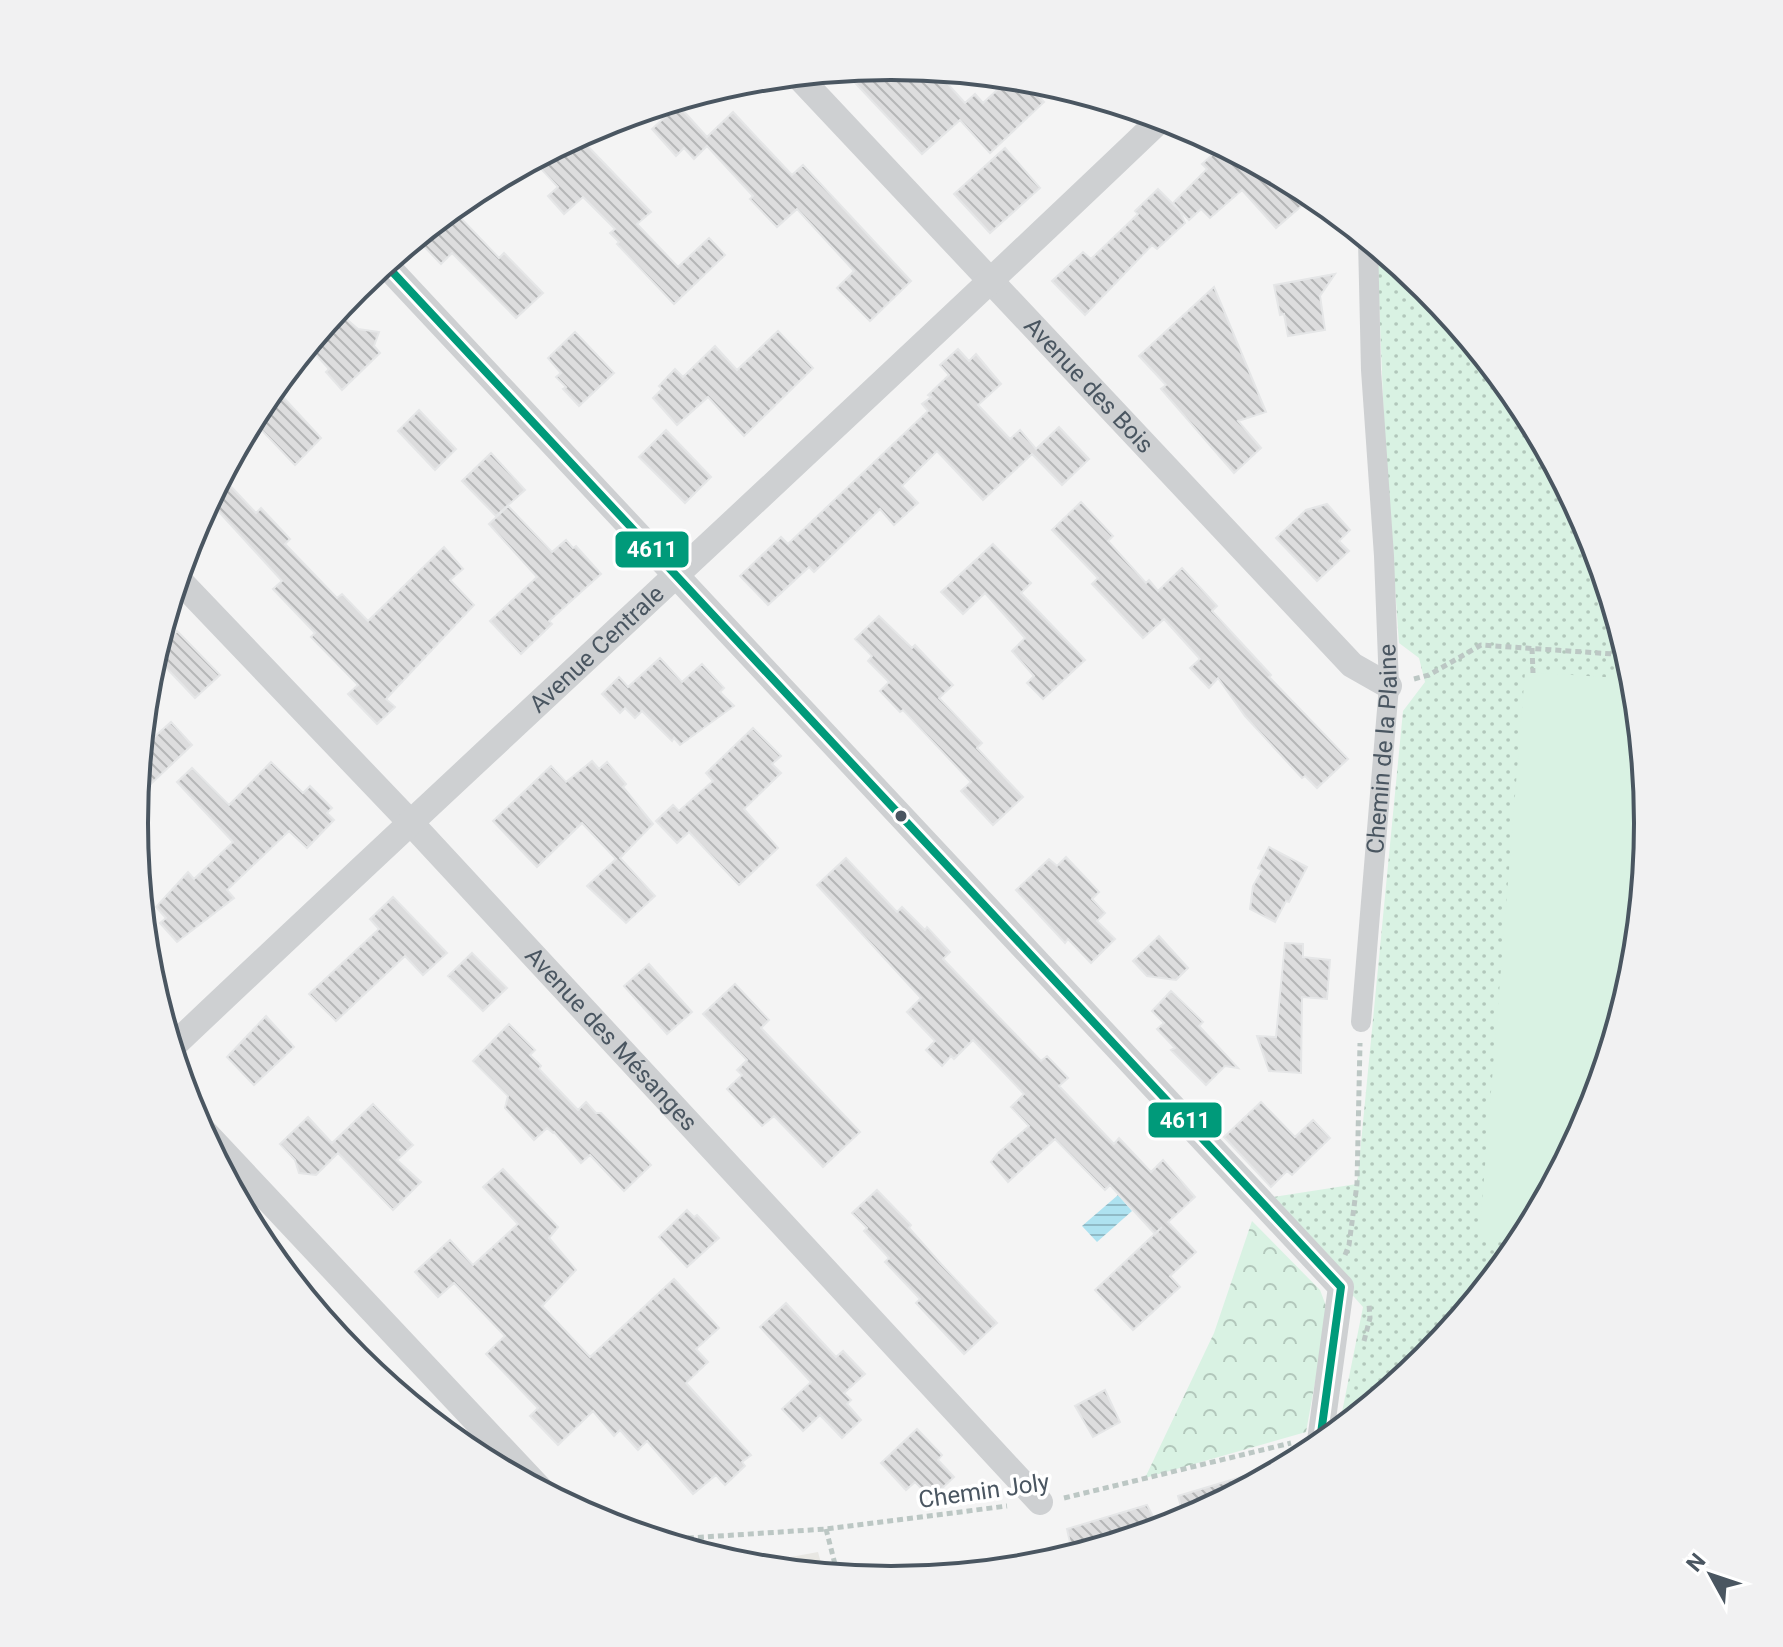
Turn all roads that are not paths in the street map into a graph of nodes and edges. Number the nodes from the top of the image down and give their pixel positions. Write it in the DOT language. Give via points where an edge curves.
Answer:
graph roads {
  1 [pos="806,85"];
  2 [pos="1152,128"];
  3 [pos="1368,254"];
  4 [pos="393,273"];
  5 [pos="991,282"];
  6 [pos="676,573"];
  7 [pos="186,588"];
  8 [pos="1389,686"];
  9 [pos="410,822"];
  10 [pos="1361,1022"];
  11 [pos="180,1039"];
  12 [pos="227,1156"];
  13 [pos="1308,1440"];
  14 [pos="519,1466"];
  15 [pos="1040,1502"];
  1 -- 5 [label="street, Avenue des Bois"];
  2 -- 5 [label="street, Avenue Centrale"];
  3 -- 8 [label="street, Chemin de la Plaine"];
  4 -- 6 [label="street"];
  5 -- 6 [label="street, Avenue Centrale"];
  5 -- 8 [label="street, Avenue des Bois" via="1352,665"];
  6 -- 9 [label="street, Avenue Centrale"];
  6 -- 13 [label="street" via="1341,1287"];
  7 -- 9 [label="street, Avenue des Mésanges"];
  8 -- 10 [label="street, Chemin de la Plaine"];
  9 -- 11 [label="street, Avenue Centrale"];
  9 -- 15 [label="street, Avenue des Mésanges"];
  12 -- 14 [label="street"];
}
